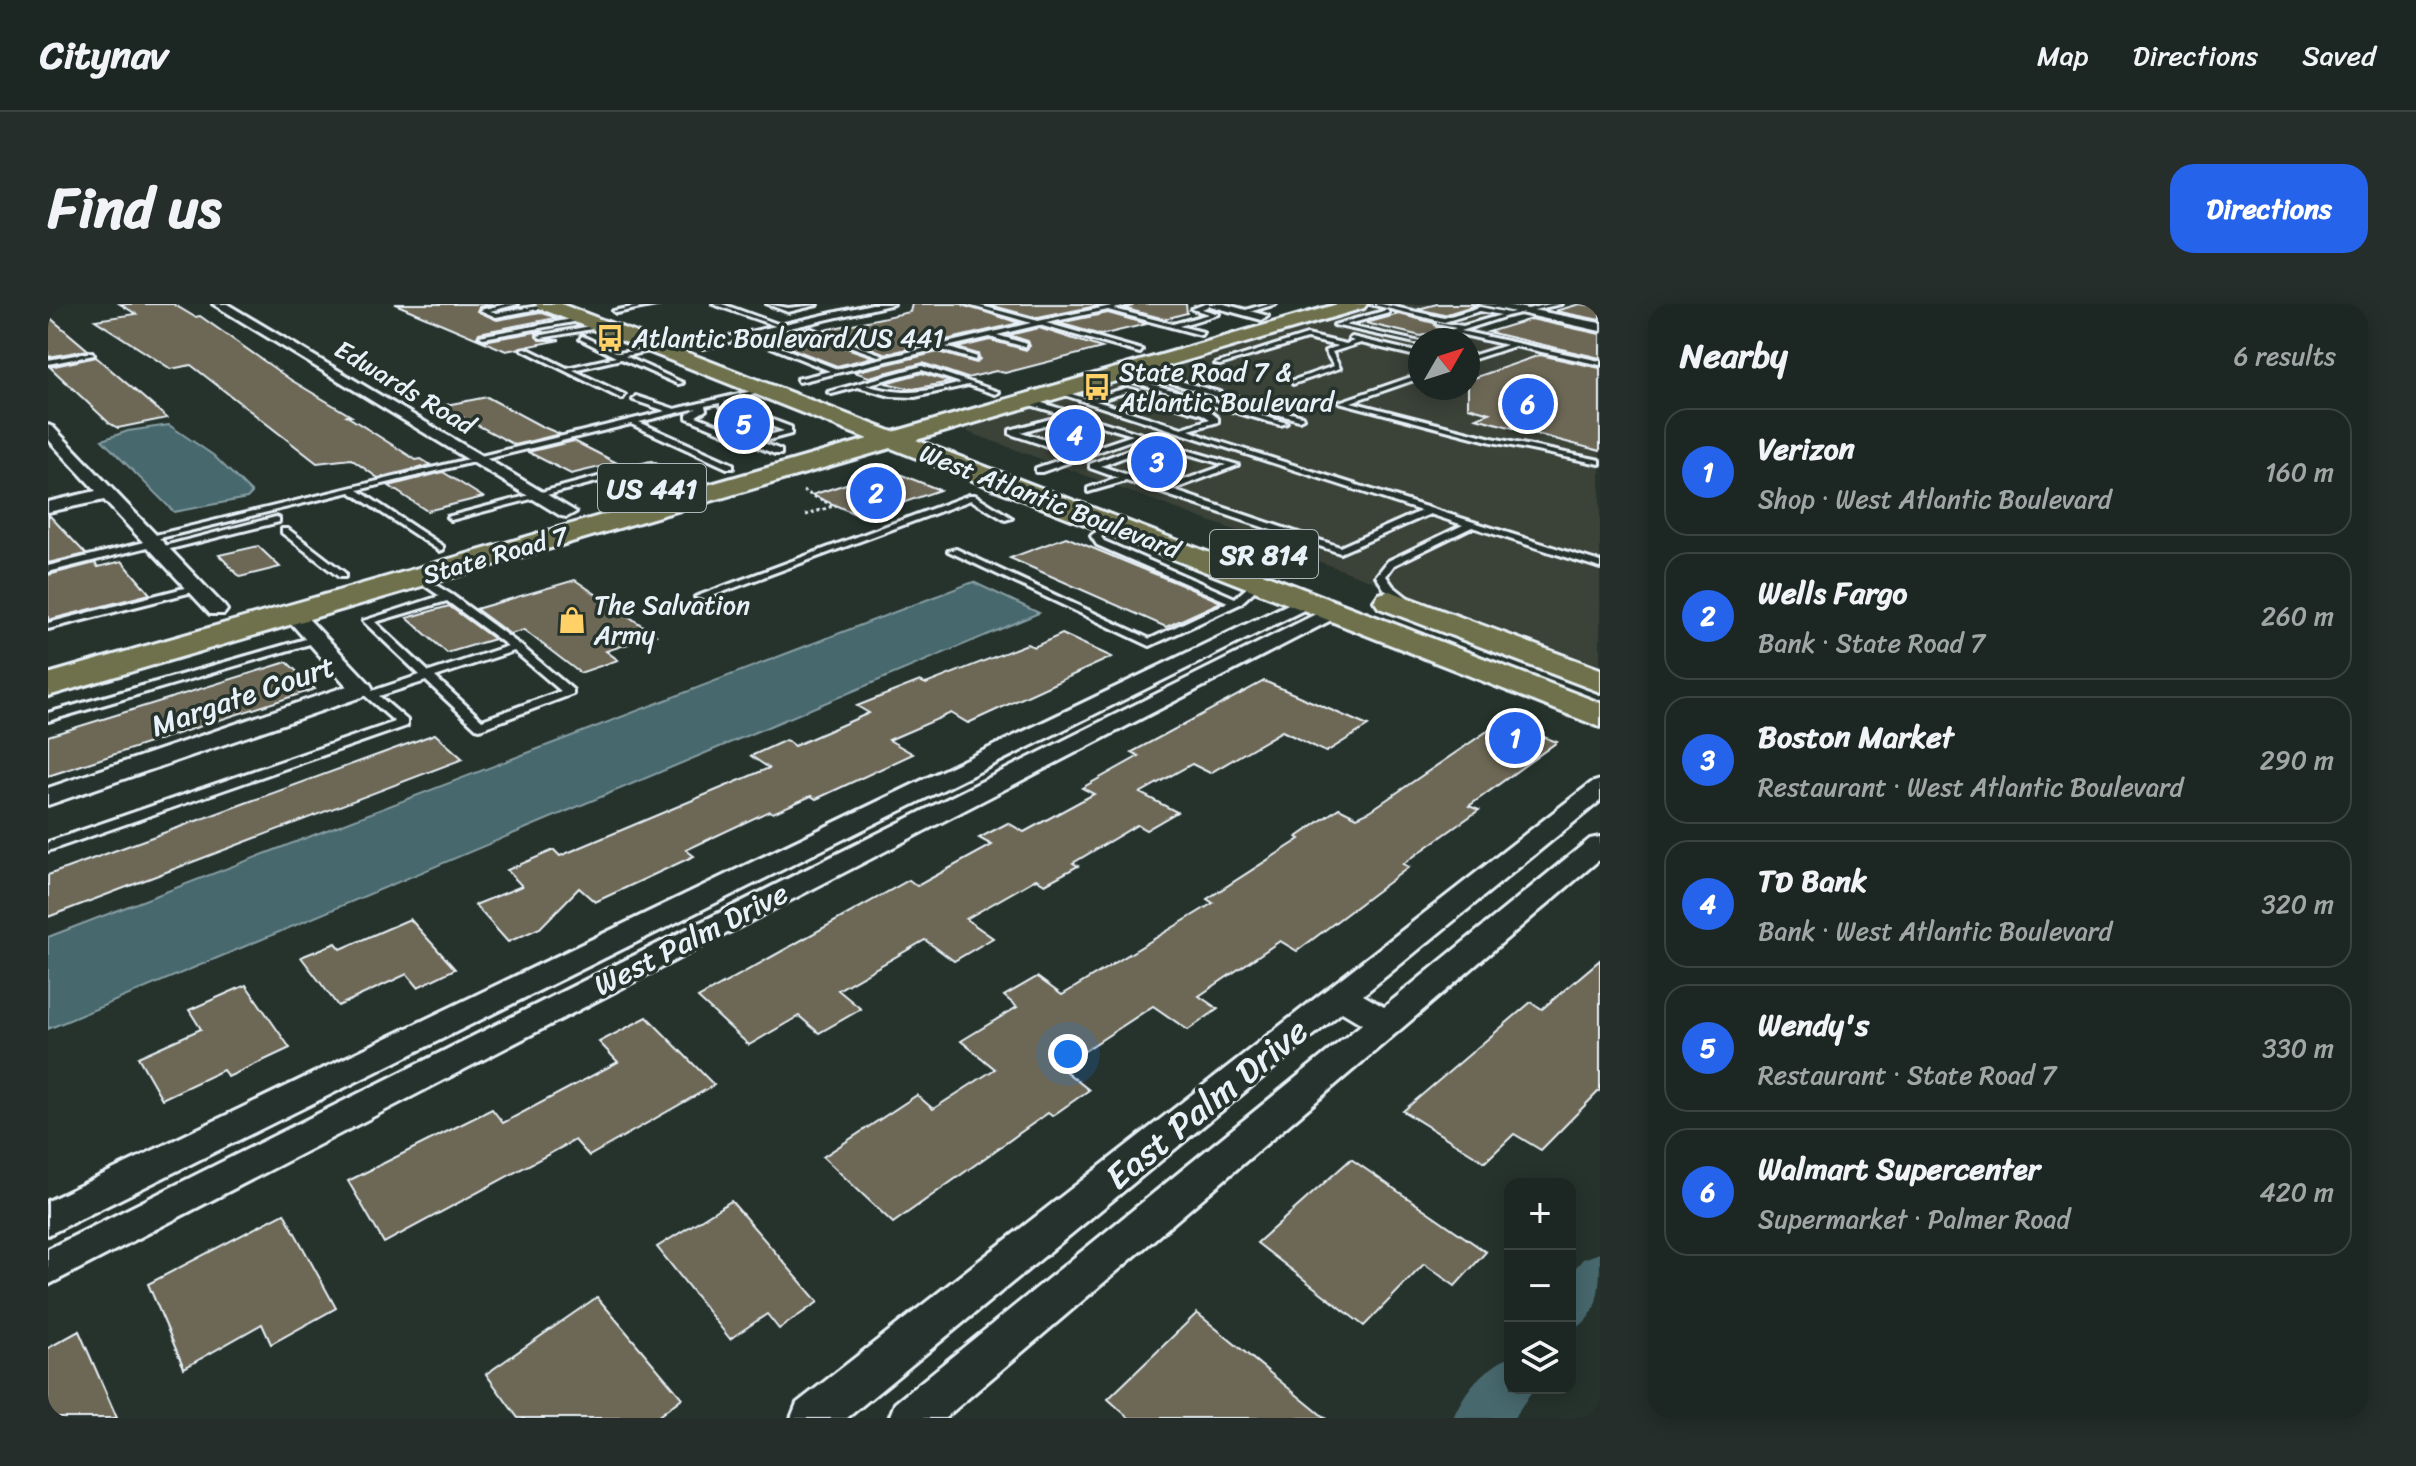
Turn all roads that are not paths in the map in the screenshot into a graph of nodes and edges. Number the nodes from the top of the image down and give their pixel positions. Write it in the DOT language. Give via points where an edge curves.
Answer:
graph roads {
  1 [pos="219,304"];
  2 [pos="515,304"];
  3 [pos="658,304"];
  4 [pos="716,304"];
  5 [pos="770,304"];
  6 [pos="888,304"];
  7 [pos="968,304"];
  8 [pos="1129,304"];
  9 [pos="1210,304"];
  10 [pos="1357,304"];
  11 [pos="1373,304"];
  12 [pos="1416,304"];
  13 [pos="1456,304"];
  14 [pos="1558,304"];
  15 [pos="548,305"];
  16 [pos="814,305"];
  17 [pos="1302,305"];
  18 [pos="1482,306"];
  19 [pos="1106,309"];
  20 [pos="1398,309"];
  21 [pos="1509,309"];
  22 [pos="788,310"];
  23 [pos="1387,312"];
  24 [pos="1258,316"];
  25 [pos="753,317"];
  26 [pos="596,320"];
  27 [pos="1039,323"];
  28 [pos="1286,324"];
  29 [pos="787,326"];
  30 [pos="1173,326"];
  31 [pos="1600,327"];
  32 [pos="1451,328"];
  33 [pos="1464,328"];
  34 [pos="812,331"];
  35 [pos="1201,333"];
  36 [pos="991,335"];
  37 [pos="1480,335"];
  38 [pos="483,336"];
  39 [pos="541,336"];
  40 [pos="1361,341"];
  41 [pos="1408,341"];
  42 [pos="703,344"];
  43 [pos="1515,344"];
  44 [pos="1025,345"];
  45 [pos="1346,346"];
  46 [pos="938,347"];
  47 [pos="1408,347"];
  48 [pos="657,348"];
  49 [pos="524,349"];
  50 [pos="1398,350"];
  51 [pos="1408,352"];
  52 [pos="92,354"];
  53 [pos="880,355"];
  54 [pos="1480,355"];
  55 [pos="620,356"];
  56 [pos="975,358"];
  57 [pos="744,359"];
  58 [pos="48,362"];
  59 [pos="1600,363"];
  60 [pos="1218,364"];
  61 [pos="1127,365"];
  62 [pos="566,370"];
  63 [pos="837,371"];
  64 [pos="1408,380"];
  65 [pos="1293,382"];
  66 [pos="680,383"];
  67 [pos="969,383"];
  68 [pos="781,384"];
  69 [pos="859,385"];
  70 [pos="1055,391"];
  71 [pos="832,392"];
  72 [pos="995,392"];
  73 [pos="622,397"];
  74 [pos="636,398"];
  75 [pos="1023,400"];
  76 [pos="1089,401"];
  77 [pos="723,404"];
  78 [pos="1224,406"];
  79 [pos="672,411"];
  80 [pos="1205,412"];
  81 [pos="1068,416"];
  82 [pos="1299,418"];
  83 [pos="630,421"];
  84 [pos="1283,423"];
  85 [pos="895,426"];
  86 [pos="48,430"];
  87 [pos="1182,430"];
  88 [pos="753,442"];
  89 [pos="778,452"];
  90 [pos="1082,455"];
  91 [pos="476,458"];
  92 [pos="1600,462"];
  93 [pos="730,466"];
  94 [pos="1039,470"];
  95 [pos="1126,478"];
  96 [pos="680,480"];
  97 [pos="351,489"];
  98 [pos="1091,490"];
  99 [pos="1164,490"];
  100 [pos="106,494"];
  101 [pos="538,494"];
  102 [pos="48,507"];
  103 [pos="1429,511"];
  104 [pos="567,512"];
  105 [pos="451,517"];
  106 [pos="1008,518"];
  107 [pos="276,520"];
  108 [pos="1113,525"];
  109 [pos="1470,525"];
  110 [pos="285,531"];
  111 [pos="153,543"];
  112 [pos="440,548"];
  113 [pos="953,551"];
  114 [pos="1255,551"];
  115 [pos="381,564"];
  116 [pos="1600,565"];
  117 [pos="48,569"];
  118 [pos="342,575"];
  119 [pos="418,577"];
  120 [pos="1259,582"];
  121 [pos="1359,589"];
  122 [pos="448,597"];
  123 [pos="700,597"];
  124 [pos="207,599"];
  125 [pos="1236,602"];
  126 [pos="1320,606"];
  127 [pos="1418,612"];
  128 [pos="293,614"];
  129 [pos="48,626"];
  130 [pos="316,639"];
  131 [pos="1223,641"];
  132 [pos="516,647"];
  133 [pos="1251,653"];
  134 [pos="48,658"];
  135 [pos="132,660"];
  136 [pos="428,678"];
  137 [pos="1600,681"];
  138 [pos="48,685"];
  139 [pos="366,692"];
  140 [pos="1600,716"];
  141 [pos="48,717"];
  142 [pos="1596,795"];
  143 [pos="48,797"];
  144 [pos="890,805"];
  145 [pos="918,823"];
  146 [pos="1600,845"];
  147 [pos="48,847"];
  148 [pos="1340,996"];
  149 [pos="1386,1023"];
  150 [pos="134,1177"];
  151 [pos="152,1215"];
  152 [pos="48,1219"];
  153 [pos="48,1268"];
  154 [pos="813,1418"];
  155 [pos="911,1418"];
  1 -- 91 [label="street, Edwards Road"];
  2 -- 15 [label="lane" via="483,310 496,315"];
  3 -- 26 [label="lane"];
  4 -- 25 [label="lane"];
  5 -- 22 [label="lane"];
  6 -- 29 [label="street"];
  7 -- 27 [label="lane"];
  8 -- 19 [label="lane"];
  9 -- 24 [label="street"];
  9 -- 30 [label="lane" via="1195,309 1216,314"];
  10 -- 23 [label="lane"];
  10 -- 28 [label="main road, State Road 7 / US 441"];
  11 -- 20 [label="lane"];
  12 -- 20 [label="lane"];
  13 -- 18 [label="lane"];
  14 -- 21 [label="lane"];
  15 -- 26 [label="main road, West Atlantic Boulevard"];
  16 -- 22 [label="lane"];
  17 -- 24 [label="main road, State Road 7 / US 441"];
  17 -- 28 [label="main road" via="1287,316"];
  18 -- 20 [label="lane" via="1444,320"];
  18 -- 21 [label="street"];
  19 -- 27 [label="lane"];
  19 -- 30 [label="lane"];
  21 -- 31 [label="street"];
  21 -- 33 [label="lane"];
  22 -- 25 [label="lane"];
  23 -- 32 [label="lane"];
  23 -- 41 [label="lane" via="1337,325"];
  24 -- 28 [label="main road, State Road 7 / US 441"];
  24 -- 35 [label="main road, State Road 7 / US 441"];
  24 -- 61 [label="main road, State Road 7 / US 441"];
  25 -- 29 [label="lane"];
  26 -- 38 [label="lane"];
  26 -- 39 [label="lane"];
  26 -- 42 [label="main road, West Atlantic Boulevard"];
  26 -- 48 [label="main road, West Atlantic Boulevard"];
  26 -- 55 [label="lane"];
  27 -- 36 [label="lane"];
  27 -- 61 [label="lane"];
  28 -- 40 [label="lane"];
  29 -- 34 [label="lane"];
  29 -- 42 [label="street"];
  30 -- 35 [label="lane"];
  34 -- 53 [label="lane"];
  34 -- 63 [label="lane" via="764,343"];
  35 -- 61 [label="main road, State Road 7 / US 441"];
  36 -- 44 [label="lane"];
  36 -- 46 [label="lane"];
  37 -- 43 [label="lane"];
  40 -- 45 [label="lane"];
  40 -- 50 [label="lane"];
  42 -- 57 [label="main road, West Atlantic Boulevard"];
  43 -- 54 [label="lane"];
  43 -- 59 [label="lane"];
  45 -- 60 [label="lane" via="1307,337"];
  45 -- 65 [label="lane" via="1328,351 1338,367"];
  46 -- 56 [label="lane"];
  46 -- 63 [label="lane"];
  47 -- 50 [label="lane"];
  48 -- 55 [label="lane"];
  48 -- 68 [label="main road, West Atlantic Boulevard"];
  49 -- 62 [label="lane"];
  50 -- 51 [label="lane"];
  52 -- 58 [label="lane"];
  55 -- 62 [label="lane"];
  55 -- 66 [label="lane"];
  61 -- 70 [label="main road, State Road 7 / US 441"];
  61 -- 72 [label="main road, State Road 7 / US 441"];
  61 -- 78 [label="lane"];
  61 -- 82 [label="lane"];
  62 -- 73 [label="lane"];
  63 -- 68 [label="lane"];
  64 -- 92 [label="lane" via="1343,402"];
  67 -- 69 [label="lane" via="913,398"];
  67 -- 69 [label="lane" via="922,368"];
  67 -- 72 [label="lane"];
  68 -- 71 [label="main road, West Atlantic Boulevard"];
  68 -- 77 [label="lane"];
  68 -- 79 [label="lane"];
  68 -- 85 [label="main road, West Atlantic Boulevard"];
  69 -- 71 [label="lane"];
  70 -- 75 [label="main road, State Road 7 / US 441"];
  70 -- 76 [label="lane"];
  71 -- 85 [label="main road, West Atlantic Boulevard"];
  72 -- 85 [label="main road, State Road 7 / US 441"];
  74 -- 79 [label="lane"];
  75 -- 81 [label="lane"];
  75 -- 85 [label="main road, State Road 7 / US 441"];
  76 -- 80 [label="lane" via="1127,390"];
  76 -- 87 [label="lane"];
  77 -- 88 [label="lane" via="690,416"];
  77 -- 88 [label="lane" via="788,429"];
  78 -- 80 [label="lane"];
  78 -- 84 [label="lane"];
  79 -- 83 [label="lane"];
  80 -- 87 [label="lane" via="1215,420"];
  81 -- 90 [label="lane" via="1013,432"];
  81 -- 90 [label="lane" via="1141,435"];
  83 -- 91 [label="lane"];
  83 -- 93 [label="lane"];
  85 -- 89 [label="main road, State Road 7 / US 441"];
  85 -- 94 [label="main road, West Atlantic Boulevard / SR 814"];
  85 -- 108 [label="main road, West Atlantic Boulevard / SR 814"];
  85 -- 119 [label="main road, State Road 7 / US 441"];
  86 -- 100 [label="street"];
  87 -- 103 [label="lane"];
  88 -- 89 [label="lane"];
  89 -- 93 [label="main road, State Road 7 / US 441"];
  90 -- 94 [label="lane"];
  91 -- 97 [label="lane"];
  91 -- 101 [label="street, Edwards Road"];
  93 -- 96 [label="main road, State Road 7 / US 441"];
  94 -- 98 [label="main road, West Atlantic Boulevard / SR 814"];
  95 -- 98 [label="lane"];
  95 -- 99 [label="lane"];
  95 -- 99 [label="lane" via="1093,466 1163,445 1234,465"];
  96 -- 101 [label="lane" via="651,465"];
  96 -- 104 [label="main road, State Road 7 / US 441"];
  97 -- 111 [label="lane"];
  97 -- 112 [label="lane"];
  98 -- 114 [label="main road, West Atlantic Boulevard / SR 814"];
  99 -- 103 [label="lane" via="1340,550"];
  100 -- 102 [label="street"];
  100 -- 111 [label="street"];
  101 -- 104 [label="street, Edwards Road"];
  101 -- 105 [label="lane"];
  103 -- 109 [label="lane"];
  104 -- 112 [label="main road, State Road 7 / US 441"];
  106 -- 123 [label="lane" via="972,497"];
  107 -- 111 [label="lane"];
  108 -- 120 [label="main road, West Atlantic Boulevard / SR 814"];
  108 -- 125 [label="lane" via="1096,536 1100,543"];
  109 -- 116 [label="lane"];
  109 -- 127 [label="lane" via="1410,552 1381,576"];
  110 -- 118 [label="lane"];
  111 -- 117 [label="lane"];
  111 -- 124 [label="street"];
  112 -- 115 [label="main road, State Road 7 / US 441"];
  113 -- 125 [label="lane" via="1150,643"];
  115 -- 118 [label="main road, State Road 7 / US 441"];
  115 -- 128 [label="main road" via="314,592"];
  118 -- 124 [label="main road, State Road 7 / US 441"];
  119 -- 122 [label="lane"];
  119 -- 128 [label="main road, State Road 7 / US 441"];
  120 -- 125 [label="lane"];
  120 -- 126 [label="main road, West Atlantic Boulevard / SR 814"];
  121 -- 127 [label="main road, SR 814"];
  122 -- 132 [label="lane"];
  122 -- 136 [label="lane" via="368,621"];
  124 -- 129 [label="lane"];
  124 -- 134 [label="main road, State Road 7 / US 441"];
  124 -- 135 [label="main road" via="195,631"];
  126 -- 131 [label="street, West Palm Drive"];
  126 -- 133 [label="street, West Palm Drive"];
  126 -- 140 [label="main road, West Atlantic Boulevard / SR 814"];
  127 -- 137 [label="main road, SR 814"];
  128 -- 130 [label="street, Margate Court"];
  128 -- 135 [label="main road, State Road 7 / US 441"];
  130 -- 139 [label="street, Margate Court"];
  130 -- 141 [label="lane"];
  131 -- 133 [label="street"];
  131 -- 144 [label="street, West Palm Drive"];
  132 -- 136 [label="lane"];
  132 -- 136 [label="lane" via="569,692 480,725"];
  133 -- 145 [label="street, West Palm Drive"];
  135 -- 138 [label="main road, State Road 7 / US 441"];
  136 -- 139 [label="lane"];
  139 -- 143 [label="street, Margate Court"];
  139 -- 147 [label="lane" via="403,723"];
  142 -- 148 [label="street, East Palm Drive"];
  144 -- 145 [label="street"];
  144 -- 150 [label="street, West Palm Drive"];
  145 -- 151 [label="street, West Palm Drive"];
  146 -- 149 [label="street, East Palm Drive"];
  148 -- 149 [label="street"];
  148 -- 154 [label="street, East Palm Drive"];
  149 -- 155 [label="street, East Palm Drive"];
  150 -- 151 [label="street"];
  150 -- 152 [label="street, West Palm Drive"];
  151 -- 153 [label="street, West Palm Drive"];
}
